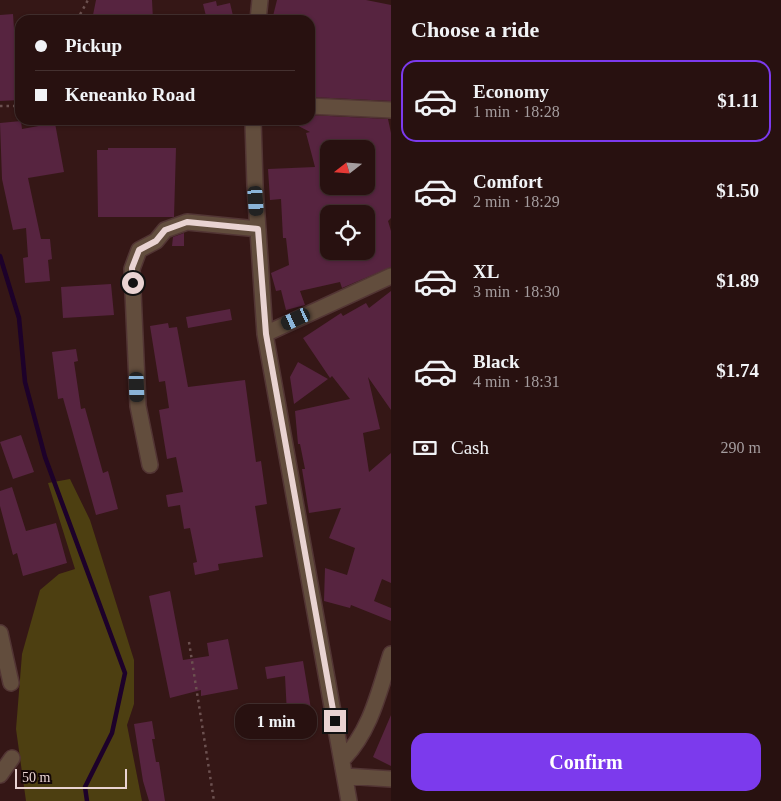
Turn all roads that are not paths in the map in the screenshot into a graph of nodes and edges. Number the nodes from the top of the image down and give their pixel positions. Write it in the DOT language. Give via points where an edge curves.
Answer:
graph roads {
  1 [pos="260,0"];
  2 [pos="258,15"];
  3 [pos="315,106"];
  4 [pos="390,110"];
  5 [pos="253,125"];
  6 [pos="258,229"];
  7 [pos="391,276"];
  8 [pos="266,334"];
  9 [pos="150,465"];
  10 [pos="0,633"];
  11 [pos="391,654"];
  12 [pos="11,683"];
  13 [pos="12,758"];
  14 [pos="342,760"];
  15 [pos="0,775"];
  16 [pos="345,776"];
  17 [pos="391,779"];
  18 [pos="349,801"];
  1 -- 2 [label="street"];
  3 -- 4 [label="street"];
  5 -- 6 [label="street"];
  6 -- 8 [label="street"];
  6 -- 9 [label="street" via="187,222 165,230 156,241 139,250 132,268 138,406"];
  7 -- 8 [label="street"];
  8 -- 14 [label="street"];
  10 -- 12 [label="street"];
  11 -- 14 [label="street" via="364,732 356,747"];
  13 -- 15 [label="street"];
  14 -- 16 [label="street"];
  16 -- 17 [label="street"];
  16 -- 18 [label="street"];
}
